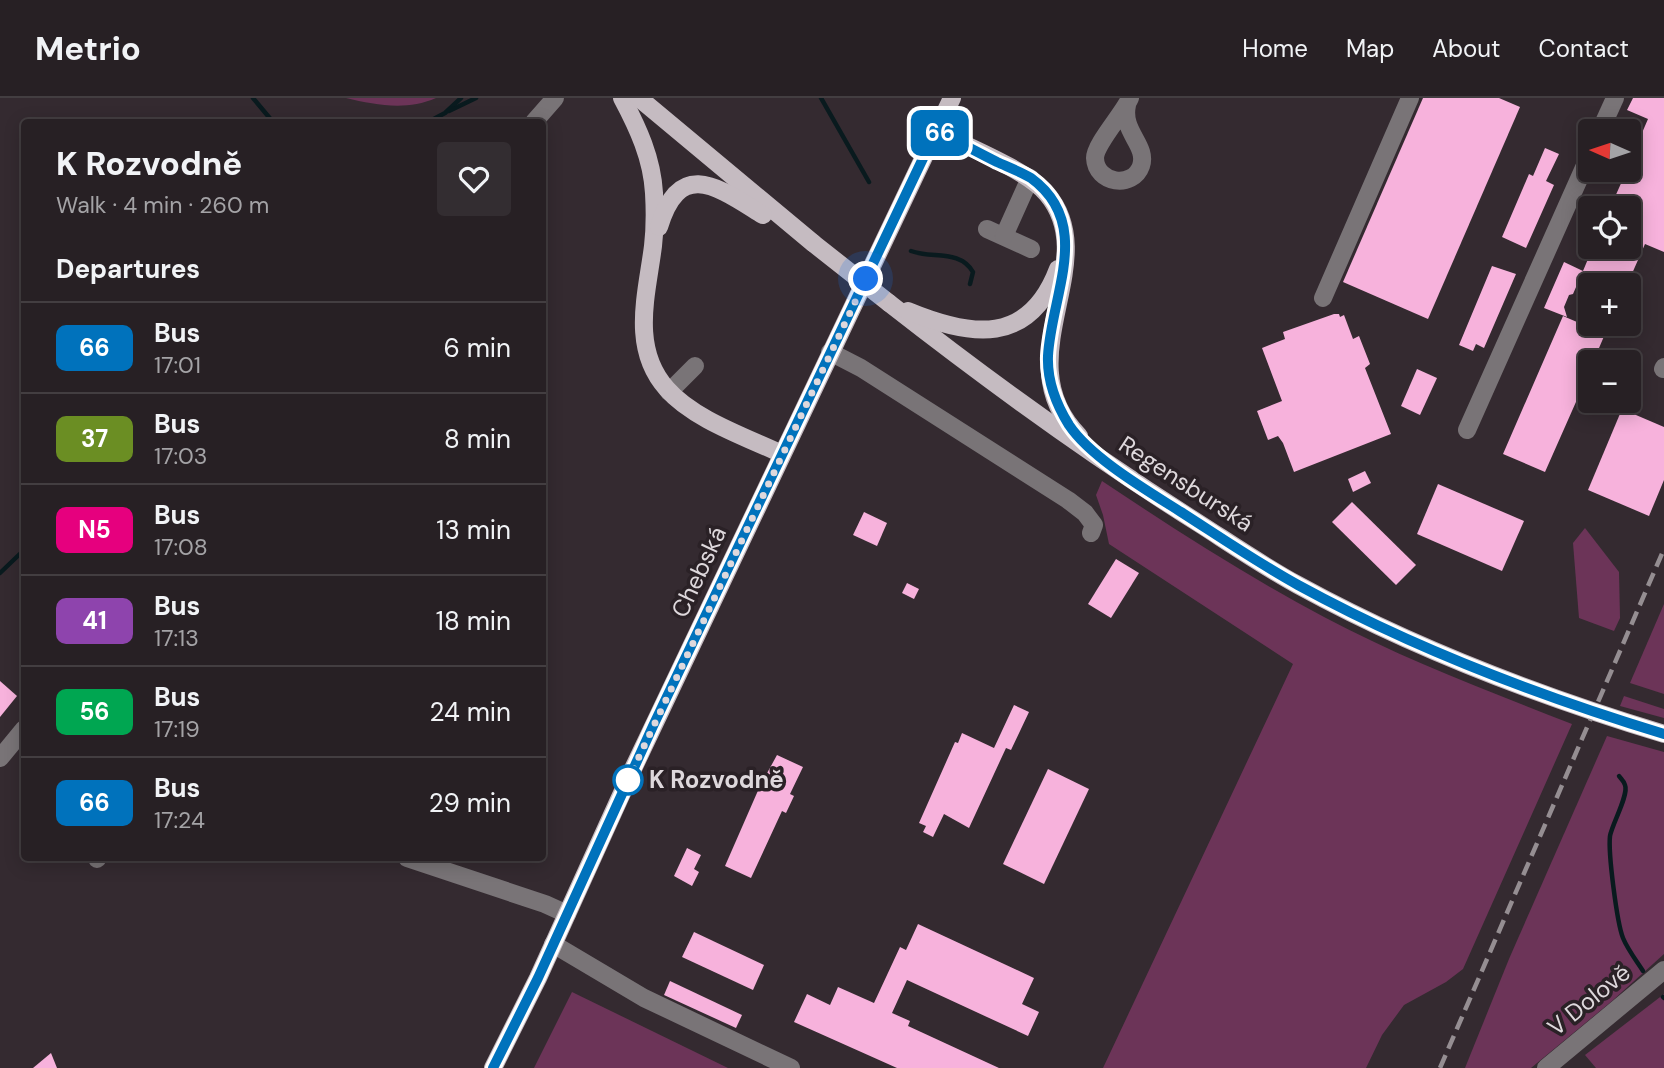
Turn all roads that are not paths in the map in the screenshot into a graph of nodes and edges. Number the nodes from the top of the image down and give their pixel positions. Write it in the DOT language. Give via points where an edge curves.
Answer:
graph roads {
  1 [pos="555,98"];
  2 [pos="622,98"];
  3 [pos="639,98"];
  4 [pos="952,98"];
  5 [pos="1410,98"];
  6 [pos="1615,98"];
  7 [pos="537,119"];
  8 [pos="1605,119"];
  9 [pos="936,131"];
  10 [pos="1030,178"];
  11 [pos="1578,181"];
  12 [pos="791,229"];
  13 [pos="1065,235"];
  14 [pos="653,244"];
  15 [pos="1031,249"];
  16 [pos="1323,298"];
  17 [pos="922,322"];
  18 [pos="830,352"];
  19 [pos="695,366"];
  20 [pos="669,392"];
  21 [pos="1467,430"];
  22 [pos="782,454"];
  23 [pos="1113,466"];
  24 [pos="1091,533"];
  25 [pos="21,733"];
  26 [pos="1664,734"];
  27 [pos="0,758"];
  28 [pos="416,861"];
  29 [pos="566,914"];
  30 [pos="553,944"];
  31 [pos="1664,970"];
  32 [pos="493,1068"];
  33 [pos="791,1068"];
  34 [pos="1546,1068"];
  1 -- 7 [label="street"];
  2 -- 14 [label="main road" via="649,159"];
  3 -- 12 [label="main road"];
  4 -- 9 [label="main road, Chebská"];
  5 -- 16 [label="street"];
  6 -- 8 [label="street"];
  9 -- 10 [label="main road"];
  9 -- 18 [label="main road, Chebská"];
  10 -- 13 [label="main road" via="1048,195"];
  10 -- 15 [label="street" via="995,232"];
  11 -- 21 [label="street"];
  12 -- 14 [label="main road" via="720,189 694,184 671,198"];
  12 -- 17 [label="main road, bridge" via="889,303"];
  13 -- 17 [label="main road" via="1054,280 1040,303 1022,319 988,331"];
  13 -- 23 [label="main road" via="1064,270 1050,338 1050,377 1058,407 1071,428"];
  14 -- 20 [label="main road" via="643,332 652,367"];
  17 -- 23 [label="main road, Regensburská" via="963,361"];
  18 -- 22 [label="main road, Chebská"];
  18 -- 24 [label="street" via="1068,500 1094,525"];
  19 -- 20 [label="street"];
  20 -- 22 [label="main road" via="697,413"];
  22 -- 29 [label="main road, Chebská"];
  23 -- 26 [label="main road, Regensburská" via="1296,584 1387,631"];
  25 -- 27 [label="street"];
  28 -- 29 [label="street"];
  29 -- 30 [label="main road, Chebská"];
  30 -- 32 [label="main road, Chebská"];
  30 -- 33 [label="street" via="644,998"];
  31 -- 34 [label="street, V Dolově"];
}
